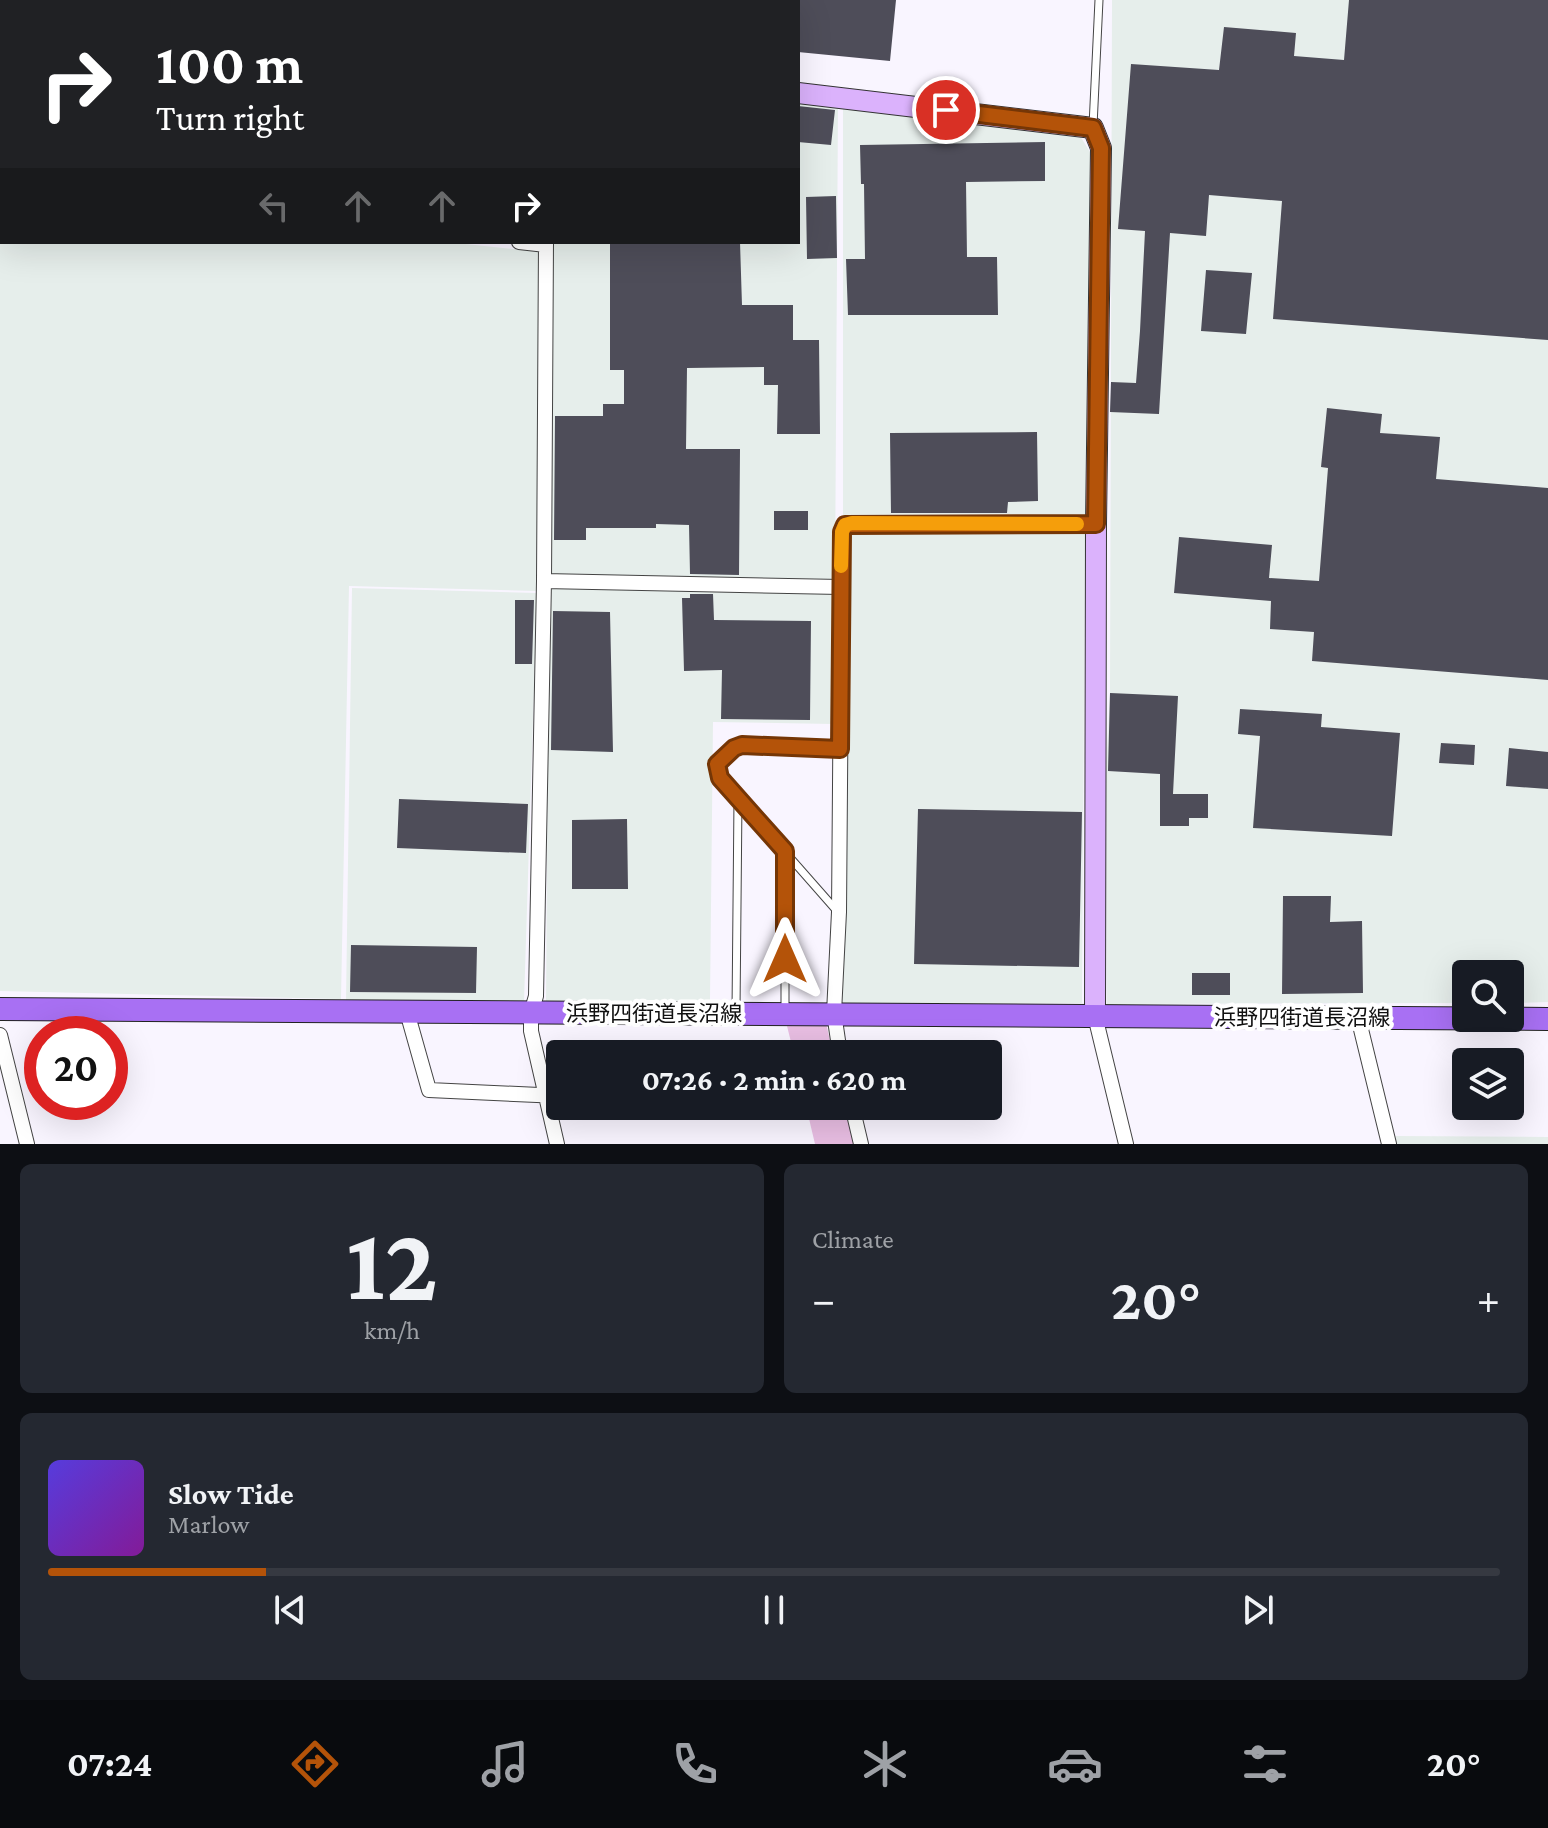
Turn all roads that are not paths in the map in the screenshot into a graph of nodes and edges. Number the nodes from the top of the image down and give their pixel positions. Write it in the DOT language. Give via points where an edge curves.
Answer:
graph roads {
  1 [pos="1099,0"];
  2 [pos="800,93"];
  3 [pos="1093,128"];
  4 [pos="546,244"];
  5 [pos="1096,524"];
  6 [pos="544,581"];
  7 [pos="841,587"];
  8 [pos="840,749"];
  9 [pos="738,799"];
  10 [pos="785,851"];
  11 [pos="839,912"];
  12 [pos="0,1009"];
  13 [pos="407,1012"];
  14 [pos="531,1013"];
  15 [pos="736,1013"];
  16 [pos="785,1013"];
  17 [pos="834,1013"];
  18 [pos="1095,1016"];
  19 [pos="1358,1017"];
  20 [pos="1548,1019"];
  21 [pos="0,1035"];
  22 [pos="837,1040"];
  23 [pos="546,1075"];
  24 [pos="546,1096"];
  25 [pos="555,1120"];
  26 [pos="855,1120"];
  27 [pos="27,1144"];
  28 [pos="557,1144"];
  29 [pos="861,1144"];
  30 [pos="1126,1144"];
  31 [pos="1389,1144"];
  1 -- 3 [label="lane"];
  2 -- 3 [label="street"];
  3 -- 5 [label="street" via="1101,148"];
  4 -- 6 [label="street"];
  5 -- 7 [label="street" via="852,523 842,532"];
  5 -- 18 [label="street"];
  6 -- 7 [label="street"];
  6 -- 14 [label="street" via="536,996"];
  7 -- 8 [label="street"];
  8 -- 9 [label="lane" via="734,748 717,764 717,771"];
  8 -- 11 [label="street"];
  9 -- 10 [label="lane"];
  9 -- 15 [label="lane"];
  10 -- 11 [label="lane"];
  10 -- 16 [label="lane"];
  11 -- 17 [label="street"];
  12 -- 13 [label="main road, 浜野四街道長沼線"];
  13 -- 14 [label="main road, 浜野四街道長沼線"];
  13 -- 24 [label="street" via="429,1090"];
  14 -- 15 [label="main road, 浜野四街道長沼線"];
  14 -- 23 [label="street" via="531,1031"];
  15 -- 16 [label="main road, 浜野四街道長沼線"];
  16 -- 17 [label="main road, 浜野四街道長沼線"];
  17 -- 18 [label="main road, 浜野四街道長沼線"];
  17 -- 22 [label="street"];
  18 -- 19 [label="main road, 浜野四街道長沼線"];
  18 -- 30 [label="street"];
  19 -- 20 [label="main road, 浜野四街道長沼線"];
  19 -- 31 [label="street"];
  21 -- 27 [label="street"];
  25 -- 28 [label="street"];
  26 -- 29 [label="street"];
}
